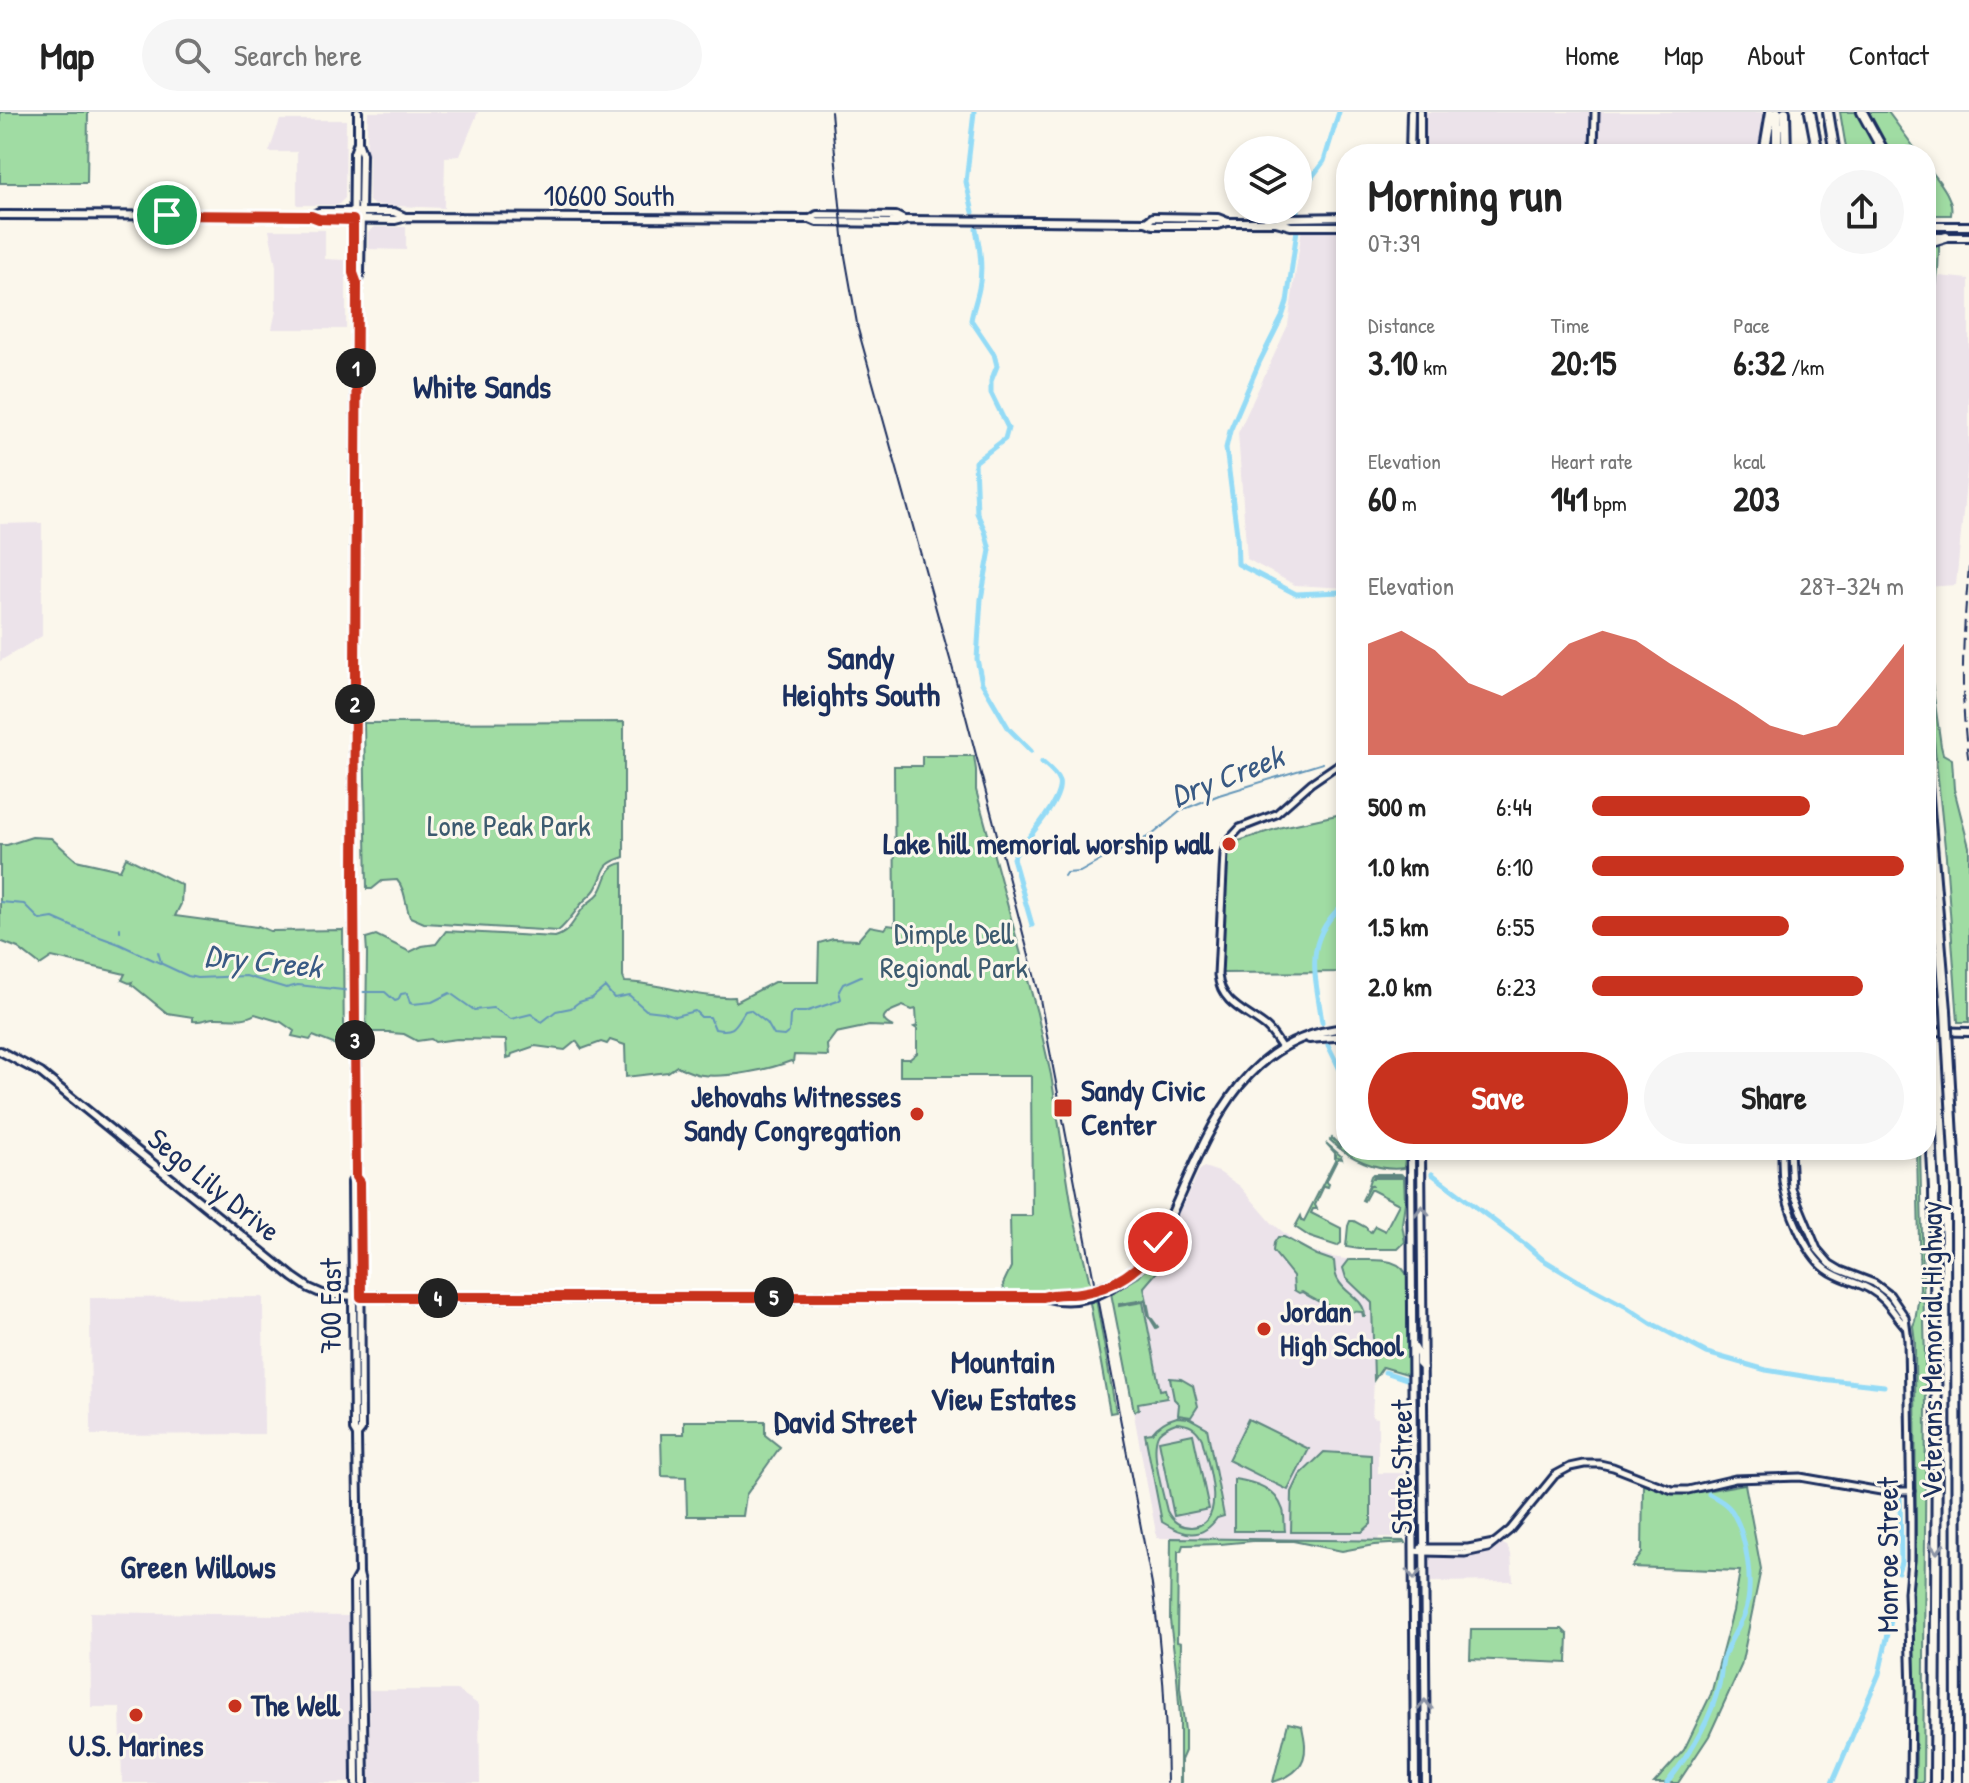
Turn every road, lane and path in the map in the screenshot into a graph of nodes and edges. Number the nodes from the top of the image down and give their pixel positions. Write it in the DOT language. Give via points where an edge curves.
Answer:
graph roads {
  1 [pos="358,112"];
  2 [pos="1411,112"];
  3 [pos="1420,112"];
  4 [pos="1595,112"];
  5 [pos="1771,112"];
  6 [pos="1777,112"];
  7 [pos="1785,112"];
  8 [pos="1810,112"];
  9 [pos="1828,112"];
  10 [pos="1862,112"];
  11 [pos="1410,144"];
  12 [pos="1420,144"];
  13 [pos="1594,144"];
  14 [pos="1766,144"];
  15 [pos="1777,144"];
  16 [pos="1786,144"];
  17 [pos="1816,144"];
  18 [pos="1833,144"];
  19 [pos="1881,144"];
  20 [pos="0,215"];
  21 [pos="357,216"];
  22 [pos="1312,218"];
  23 [pos="1332,218"];
  24 [pos="1336,218"];
  25 [pos="1224,223"];
  26 [pos="1284,224"];
  27 [pos="1300,225"];
  28 [pos="1336,226"];
  29 [pos="1936,226"];
  30 [pos="1969,226"];
  31 [pos="1946,237"];
  32 [pos="1969,237"];
  33 [pos="1936,238"];
  34 [pos="1336,765"];
  35 [pos="1936,892"];
  36 [pos="1336,1030"];
  37 [pos="1969,1032"];
  38 [pos="1936,1033"];
  39 [pos="1336,1037"];
  40 [pos="1301,1040"];
  41 [pos="1282,1048"];
  42 [pos="0,1051"];
  43 [pos="1411,1160"];
  44 [pos="1421,1160"];
  45 [pos="1782,1160"];
  46 [pos="1791,1160"];
  47 [pos="1932,1160"];
  48 [pos="357,1297"];
  49 [pos="1905,1327"];
  50 [pos="1413,1345"];
  51 [pos="1423,1368"];
  52 [pos="1911,1491"];
  53 [pos="1424,1550"];
  54 [pos="1414,1551"];
  55 [pos="359,1574"];
  56 [pos="356,1783"];
  57 [pos="364,1783"];
  58 [pos="1415,1783"];
  59 [pos="1426,1783"];
  60 [pos="1910,1783"];
  61 [pos="1934,1783"];
  62 [pos="1957,1783"];
  1 -- 21 [label="main road, 700 East"];
  2 -- 11 [label="main road"];
  3 -- 12 [label="main road"];
  4 -- 13 [label="street"];
  5 -- 14 [label="highway"];
  6 -- 15 [label="highway"];
  7 -- 16 [label="highway"];
  8 -- 17 [label="highway"];
  9 -- 18 [label="highway"];
  10 -- 19 [label="highway"];
  20 -- 21 [label="main road, 10600 South"];
  21 -- 25 [label="main road, 10600 South"];
  21 -- 48 [label="main road, 700 East"];
  22 -- 23 [label="main road, 10600 South"];
  23 -- 24 [label="main road, 10600 South"];
  23 -- 27 [label="main road"];
  26 -- 27 [label="main road, 10600 South"];
  27 -- 28 [label="main road, 10600 South"];
  29 -- 30 [label="main road"];
  31 -- 32 [label="main road"];
  31 -- 33 [label="highway"];
  34 -- 41 [label="street" via="1276,814 1238,829 1224,852 1218,982 1228,1000 1266,1028"];
  35 -- 62 [label="highway, Veterans Memorial Highway, bridge" via="1956,1205"];
  36 -- 40 [label="main road, Sego Lily Drive"];
  37 -- 38 [label="main road"];
  39 -- 40 [label="main road, Sego Lily Drive"];
  40 -- 41 [label="main road, Sego Lily Drive"];
  41 -- 48 [label="main road, Sego Lily Drive" via="1235,1089 1144,1263 1123,1282 1085,1298"];
  42 -- 48 [label="main road, Sego Lily Drive" via="41,1073 301,1283 325,1295"];
  43 -- 50 [label="main road, State Street"];
  51 -- 44 [label="main road, State Street, one-way"];
  45 -- 49 [label="street" via="1788,1201 1812,1255 1834,1275 1880,1295"];
  46 -- 49 [label="street, Monroe Street" via="1792,1189 1817,1249 1830,1264 1890,1295 1905,1317"];
  47 -- 61 [label="highway, Veterans Memorial Highway, one-way" via="1937,1429"];
  48 -- 55 [label="main road, 700 East"];
  49 -- 52 [label="street, Monroe Street"];
  50 -- 51 [label="main road"];
  50 -- 54 [label="main road, State Street"];
  51 -- 53 [label="main road, State Street"];
  52 -- 53 [label="street" via="1800,1477 1735,1479 1672,1490 1613,1467 1584,1464 1555,1475 1510,1530 1488,1548"];
  52 -- 60 [label="street, Monroe Street"];
  53 -- 54 [label="street"];
  59 -- 53 [label="main road, State Street, one-way"];
  54 -- 58 [label="main road, State Street, one-way"];
  55 -- 56 [label="main road, 700 East" via="354,1583"];
  55 -- 57 [label="main road, 700 East"];
}
